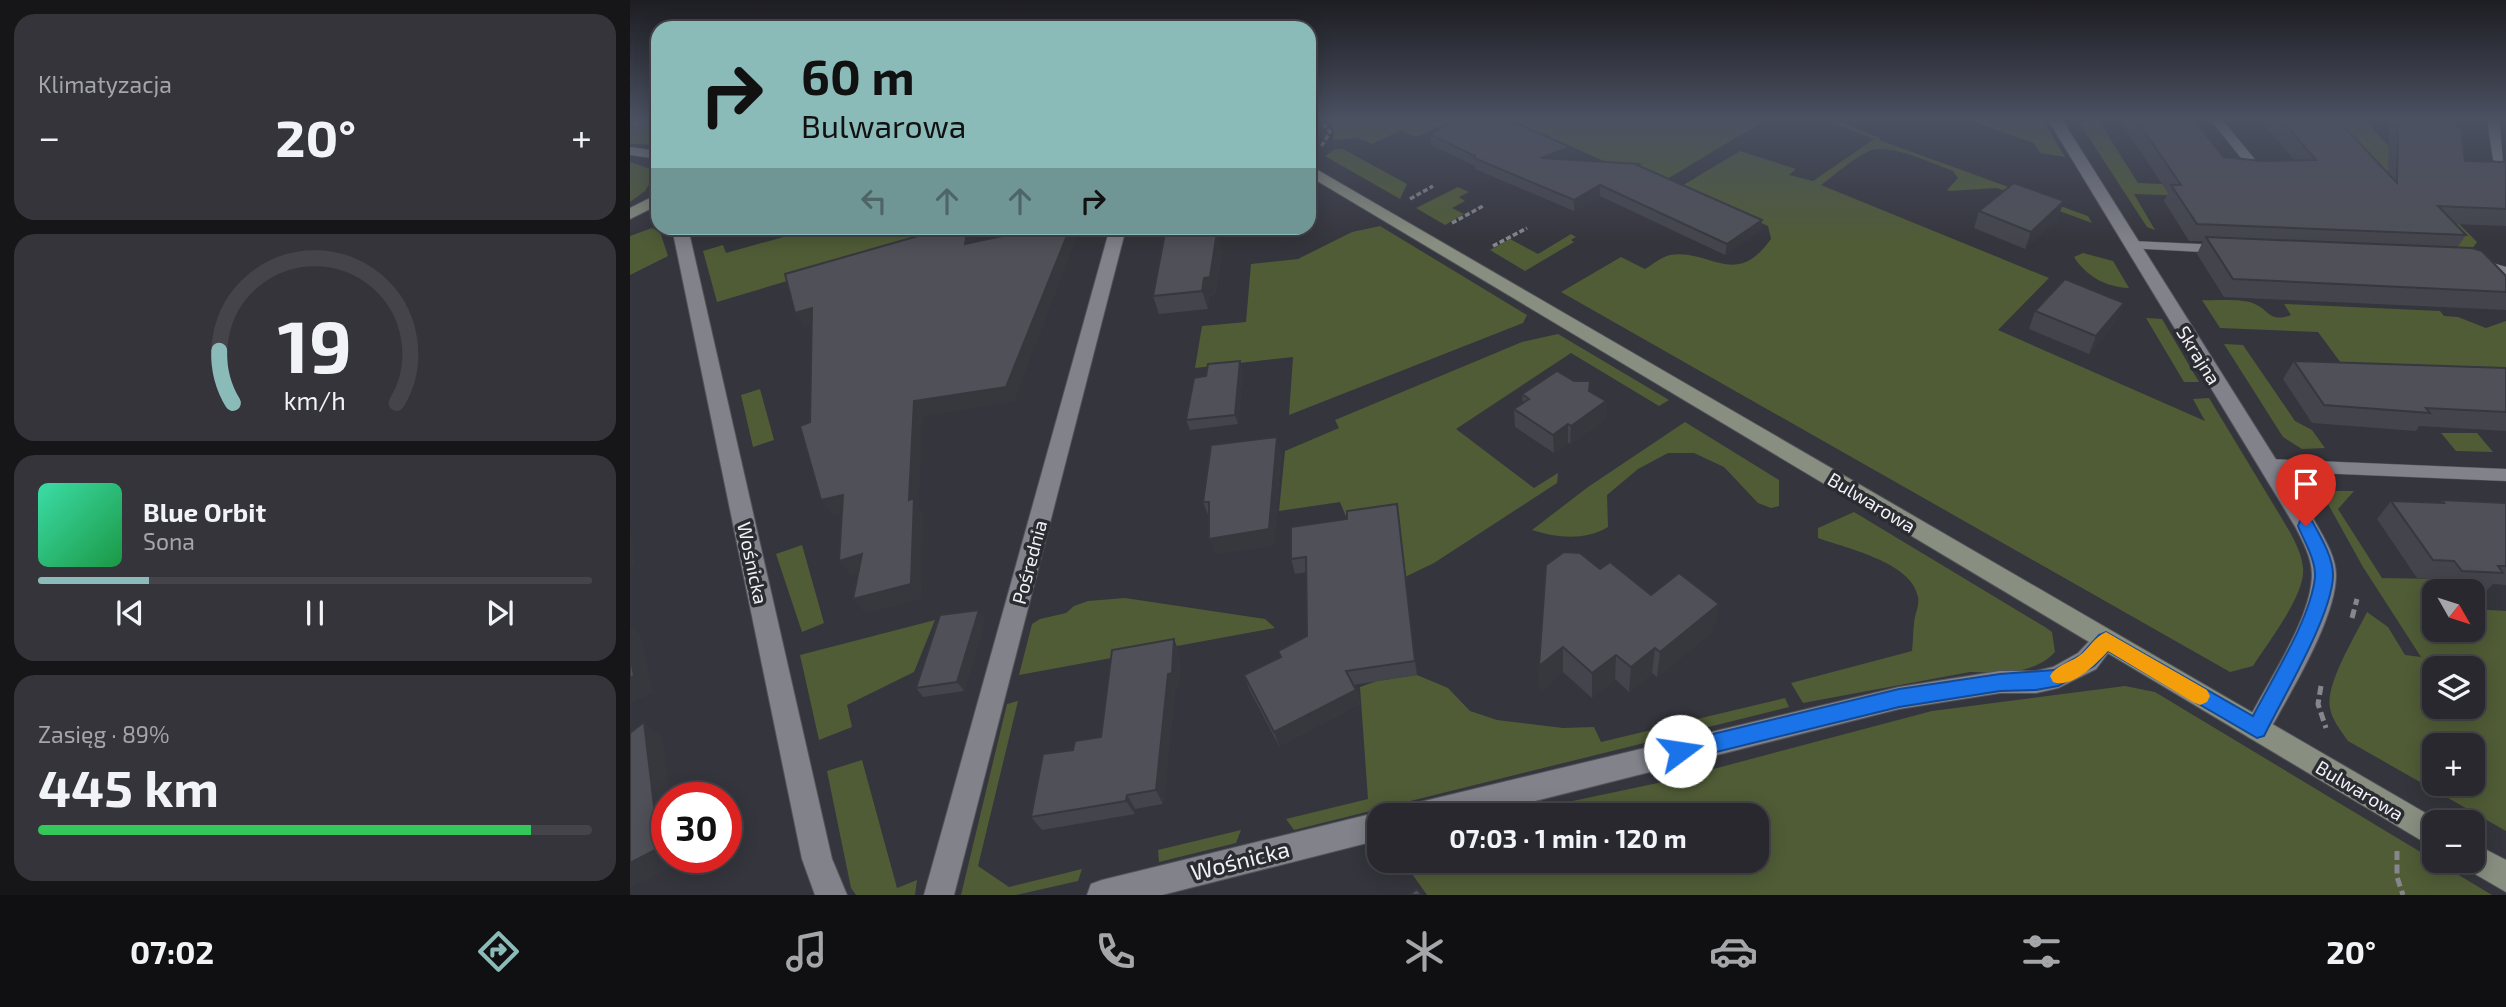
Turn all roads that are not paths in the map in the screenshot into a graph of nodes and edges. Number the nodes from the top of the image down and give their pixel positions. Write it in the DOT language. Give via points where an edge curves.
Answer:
graph roads {
  1 [pos="2080,160"];
  2 [pos="2249,160"];
  3 [pos="2258,171"];
  4 [pos="1316,174"];
  5 [pos="651,203"];
  6 [pos="630,214"];
  7 [pos="682,235"];
  8 [pos="1116,235"];
  9 [pos="2132,244"];
  10 [pos="2240,249"];
  11 [pos="2461,259"];
  12 [pos="2506,272"];
  13 [pos="2268,465"];
  14 [pos="2506,475"];
  15 [pos="2106,640"];
  16 [pos="2257,729"];
  17 [pos="1473,803"];
  18 [pos="2422,827"];
  19 [pos="1367,829"];
  20 [pos="2485,864"];
  21 [pos="2506,877"];
  22 [pos="832,895"];
  23 [pos="939,895"];
  24 [pos="1102,895"];
  1 -- 9 [label="street, Skrajna"];
  2 -- 3 [label="lane"];
  4 -- 15 [label="street, Bulwarowa"];
  5 -- 6 [label="street"];
  7 -- 22 [label="street, Wośnicka" via="817,859"];
  8 -- 23 [label="street, Pośrednia"];
  9 -- 10 [label="lane"];
  9 -- 13 [label="street, Skrajna"];
  11 -- 12 [label="lane"];
  13 -- 14 [label="lane"];
  13 -- 16 [label="street, Skrajna" via="2306,526 2324,575 2312,620"];
  15 -- 16 [label="street, Bulwarowa"];
  15 -- 17 [label="street" via="2087,661 2058,677 1899,698"];
  16 -- 18 [label="street, Bulwarowa"];
  19 -- 24 [label="street, Wośnicka"];
  20 -- 21 [label="street"];
}
